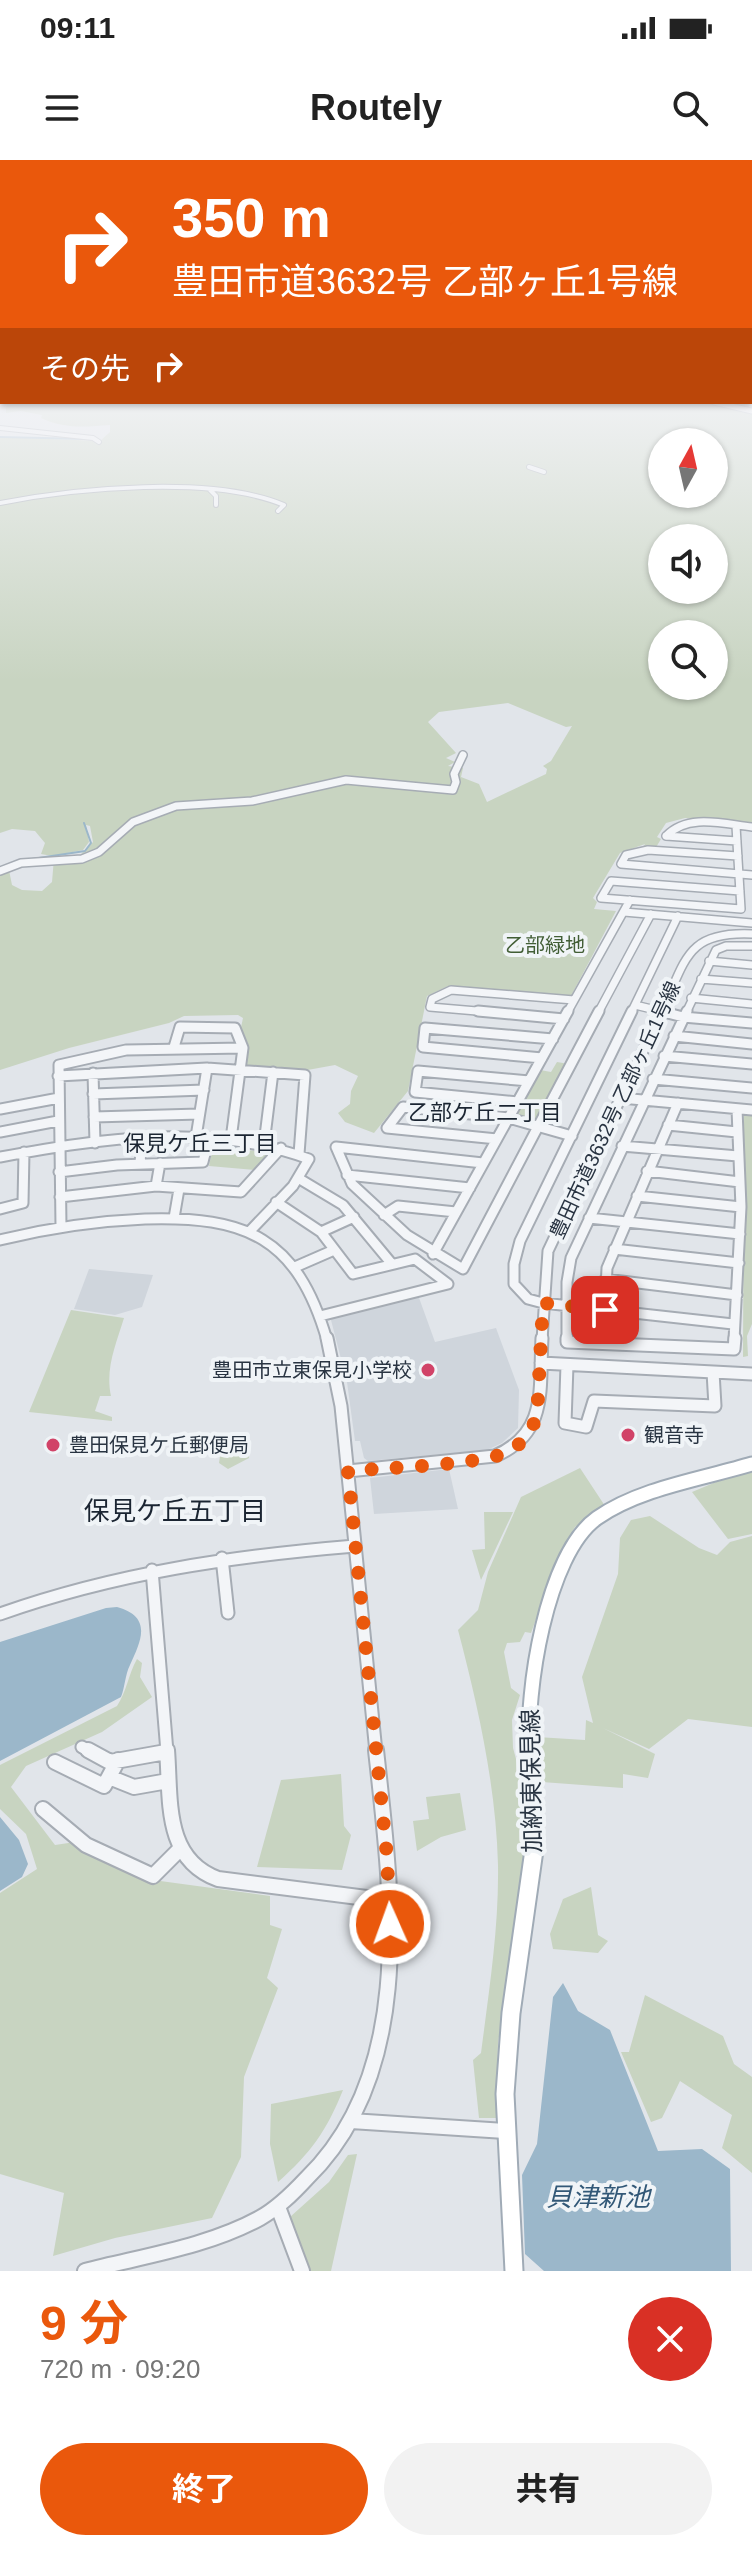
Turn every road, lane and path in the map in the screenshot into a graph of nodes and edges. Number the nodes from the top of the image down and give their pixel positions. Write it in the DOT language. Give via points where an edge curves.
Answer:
graph roads {
  1 [pos="208,487"];
  2 [pos="0,503"];
  3 [pos="216,505"];
  4 [pos="278,511"];
  5 [pos="463,755"];
  6 [pos="736,826"];
  7 [pos="752,827"];
  8 [pos="737,841"];
  9 [pos="738,856"];
  10 [pos="0,871"];
  11 [pos="739,874"];
  12 [pos="752,875"];
  13 [pos="740,891"];
  14 [pos="630,900"];
  15 [pos="624,912"];
  16 [pos="651,914"];
  17 [pos="678,916"];
  18 [pos="752,923"];
  19 [pos="752,934"];
  20 [pos="752,946"];
  21 [pos="709,961"];
  22 [pos="752,965"];
  23 [pos="701,979"];
  24 [pos="752,983"];
  25 [pos="691,998"];
  26 [pos="574,1000"];
  27 [pos="752,1004"];
  28 [pos="635,1005"];
  29 [pos="662,1012"];
  30 [pos="683,1017"];
  31 [pos="564,1019"];
  32 [pos="752,1023"];
  33 [pos="674,1036"];
  34 [pos="553,1039"];
  35 [pos="752,1044"];
  36 [pos="174,1047"];
  37 [pos="150,1048"];
  38 [pos="243,1048"];
  39 [pos="664,1056"];
  40 [pos="542,1058"];
  41 [pos="752,1064"];
  42 [pos="207,1068"];
  43 [pos="149,1069"];
  44 [pos="241,1069"];
  45 [pos="273,1072"];
  46 [pos="93,1073"];
  47 [pos="58,1076"];
  48 [pos="653,1079"];
  49 [pos="529,1081"];
  50 [pos="752,1088"];
  51 [pos="204,1090"];
  52 [pos="93,1094"];
  53 [pos="59,1098"];
  54 [pos="621,1098"];
  55 [pos="643,1100"];
  56 [pos="518,1102"];
  57 [pos="678,1103"];
  58 [pos="0,1109"];
  59 [pos="737,1109"];
  60 [pos="752,1110"];
  61 [pos="199,1114"];
  62 [pos="94,1117"];
  63 [pos="509,1118"];
  64 [pos="58,1121"];
  65 [pos="668,1125"];
  66 [pos="539,1126"];
  67 [pos="0,1132"];
  68 [pos="737,1132"];
  69 [pos="572,1136"];
  70 [pos="196,1137"];
  71 [pos="142,1138"];
  72 [pos="209,1138"];
  73 [pos="231,1139"];
  74 [pos="497,1139"];
  75 [pos="95,1143"];
  76 [pos="264,1144"];
  77 [pos="59,1146"];
  78 [pos="622,1146"];
  79 [pos="281,1148"];
  80 [pos="657,1148"];
  81 [pos="24,1152"];
  82 [pos="299,1154"];
  83 [pos="738,1156"];
  84 [pos="0,1157"];
  85 [pos="140,1163"];
  86 [pos="160,1163"];
  87 [pos="483,1163"];
  88 [pos="647,1171"];
  89 [pos="59,1172"];
  90 [pos="347,1175"];
  91 [pos="298,1178"];
  92 [pos="740,1182"];
  93 [pos="156,1186"];
  94 [pos="470,1188"];
  95 [pos="179,1189"];
  96 [pos="637,1196"];
  97 [pos="60,1197"];
  98 [pos="276,1202"];
  99 [pos="741,1207"];
  100 [pos="0,1209"];
  101 [pos="456,1212"];
  102 [pos="384,1215"];
  103 [pos="354,1217"];
  104 [pos="174,1218"];
  105 [pos="589,1218"];
  106 [pos="625,1223"];
  107 [pos="61,1227"];
  108 [pos="250,1231"];
  109 [pos="321,1232"];
  110 [pos="740,1234"];
  111 [pos="0,1240"];
  112 [pos="614,1249"];
  113 [pos="334,1250"];
  114 [pos="433,1254"];
  115 [pos="739,1263"];
  116 [pos="392,1264"];
  117 [pos="295,1267"];
  118 [pos="605,1279"];
  119 [pos="737,1295"];
  120 [pos="543,1303"];
  121 [pos="568,1306"];
  122 [pos="605,1310"];
  123 [pos="320,1316"];
  124 [pos="733,1324"];
  125 [pos="541,1363"];
  126 [pos="567,1365"];
  127 [pos="713,1372"];
  128 [pos="752,1374"];
  129 [pos="752,1464"];
  130 [pos="348,1471"];
  131 [pos="355,1546"];
  132 [pos="222,1558"];
  133 [pos="152,1570"];
  134 [pos="228,1613"];
  135 [pos="0,1614"];
  136 [pos="82,1747"];
  137 [pos="166,1752"];
  138 [pos="118,1760"];
  139 [pos="55,1762"];
  140 [pos="109,1777"];
  141 [pos="168,1781"];
  142 [pos="43,1809"];
  143 [pos="179,1850"];
  144 [pos="390,1901"];
  145 [pos="351,2121"];
  146 [pos="505,2131"];
  147 [pos="278,2207"];
  148 [pos="85,2271"];
  149 [pos="302,2271"];
  150 [pos="514,2271"];
  1 -- 2 [label="street" via="44,494"];
  1 -- 3 [label="street"];
  1 -- 4 [label="street" via="271,499 284,505"];
  5 -- 10 [label="street" via="453,790 346,780 252,801 176,806 133,822 99,852 82,859 21,863"];
  6 -- 7 [label="street"];
  6 -- 8 [label="street"];
  6 -- 8 [label="street" via="687,822 670,828 666,836"];
  8 -- 9 [label="street"];
  9 -- 11 [label="street"];
  9 -- 11 [label="street" via="648,850 626,855 621,864"];
  11 -- 12 [label="street"];
  11 -- 13 [label="street"];
  13 -- 14 [label="street" via="741,909"];
  13 -- 14 [label="street" via="611,881 601,898"];
  14 -- 15 [label="street"];
  15 -- 16 [label="street"];
  15 -- 26 [label="street"];
  16 -- 17 [label="street"];
  16 -- 66 [label="street"];
  17 -- 18 [label="street"];
  17 -- 28 [label="street"];
  19 -- 29 [label="street, 豊田市道3632号 乙部ヶ丘1号線" via="718,934 696,943"];
  20 -- 21 [label="street" via="726,946"];
  21 -- 22 [label="street"];
  21 -- 23 [label="street"];
  23 -- 24 [label="street"];
  23 -- 25 [label="street"];
  25 -- 27 [label="street"];
  25 -- 30 [label="street"];
  26 -- 31 [label="street"];
  26 -- 31 [label="street" via="451,990 432,999 430,1007"];
  28 -- 29 [label="street"];
  28 -- 69 [label="street"];
  29 -- 30 [label="street"];
  29 -- 54 [label="street, 豊田市道3632号 乙部ヶ丘1号線"];
  30 -- 32 [label="street"];
  30 -- 33 [label="street"];
  31 -- 34 [label="street"];
  33 -- 35 [label="street"];
  33 -- 39 [label="street"];
  34 -- 40 [label="street"];
  34 -- 40 [label="street" via="425,1028 423,1047"];
  36 -- 37 [label="street"];
  36 -- 38 [label="street"];
  36 -- 38 [label="street" via="180,1027 235,1028"];
  37 -- 43 [label="street"];
  37 -- 47 [label="street" via="92,1052 59,1065"];
  38 -- 44 [label="street"];
  39 -- 41 [label="street"];
  39 -- 48 [label="street"];
  40 -- 49 [label="street"];
  42 -- 43 [label="street"];
  42 -- 44 [label="street"];
  42 -- 51 [label="street"];
  43 -- 46 [label="street"];
  44 -- 45 [label="street"];
  44 -- 73 [label="street"];
  45 -- 76 [label="street"];
  45 -- 82 [label="street" via="305,1075"];
  46 -- 47 [label="street"];
  46 -- 52 [label="street"];
  47 -- 53 [label="street"];
  48 -- 50 [label="street"];
  48 -- 55 [label="street"];
  49 -- 56 [label="street"];
  49 -- 56 [label="street" via="418,1071 415,1092"];
  51 -- 52 [label="street"];
  51 -- 61 [label="street"];
  52 -- 62 [label="street"];
  53 -- 58 [label="street"];
  53 -- 64 [label="street"];
  54 -- 55 [label="street"];
  54 -- 120 [label="street, 豊田市道3632号 乙部ヶ丘1号線" via="548,1251"];
  55 -- 57 [label="street"];
  55 -- 78 [label="street"];
  56 -- 63 [label="street"];
  57 -- 59 [label="street"];
  57 -- 65 [label="street"];
  59 -- 60 [label="street"];
  59 -- 68 [label="street"];
  61 -- 62 [label="street"];
  61 -- 70 [label="street"];
  62 -- 75 [label="street"];
  63 -- 66 [label="street"];
  63 -- 74 [label="street"];
  63 -- 74 [label="street" via="403,1107 387,1128"];
  64 -- 67 [label="street"];
  64 -- 77 [label="street"];
  65 -- 68 [label="street"];
  65 -- 80 [label="street"];
  66 -- 69 [label="street"];
  66 -- 114 [label="street" via="463,1269"];
  68 -- 83 [label="street"];
  69 -- 120 [label="street" via="520,1241 514,1264 516,1288"];
  70 -- 71 [label="street"];
  70 -- 72 [label="street"];
  71 -- 75 [label="street"];
  71 -- 85 [label="street"];
  72 -- 73 [label="street"];
  72 -- 86 [label="street" via="203,1162"];
  73 -- 76 [label="street"];
  74 -- 87 [label="street"];
  75 -- 77 [label="street"];
  76 -- 79 [label="street"];
  77 -- 81 [label="street"];
  77 -- 89 [label="street"];
  78 -- 80 [label="street"];
  78 -- 105 [label="street"];
  79 -- 82 [label="street"];
  79 -- 95 [label="street" via="241,1192"];
  80 -- 83 [label="street"];
  80 -- 88 [label="street"];
  81 -- 84 [label="street"];
  81 -- 100 [label="street" via="23,1203"];
  82 -- 91 [label="street" via="309,1159"];
  83 -- 92 [label="street"];
  85 -- 86 [label="street"];
  85 -- 89 [label="street"];
  86 -- 93 [label="street"];
  87 -- 90 [label="street" via="336,1147"];
  87 -- 94 [label="street"];
  88 -- 92 [label="street"];
  88 -- 96 [label="street"];
  89 -- 97 [label="street"];
  90 -- 94 [label="street"];
  90 -- 102 [label="street"];
  91 -- 98 [label="street"];
  91 -- 103 [label="street"];
  92 -- 99 [label="street"];
  93 -- 95 [label="street"];
  93 -- 97 [label="street"];
  94 -- 101 [label="street"];
  95 -- 104 [label="street"];
  96 -- 99 [label="street"];
  96 -- 106 [label="street"];
  97 -- 107 [label="street"];
  98 -- 108 [label="street"];
  98 -- 109 [label="street"];
  99 -- 110 [label="street"];
  101 -- 102 [label="street" via="398,1206"];
  101 -- 114 [label="street"];
  102 -- 114 [label="street"];
  103 -- 109 [label="street"];
  103 -- 116 [label="street"];
  104 -- 107 [label="street"];
  104 -- 108 [label="street" via="216,1221"];
  105 -- 106 [label="street"];
  105 -- 121 [label="street" via="571,1258"];
  106 -- 110 [label="street"];
  106 -- 112 [label="street"];
  107 -- 111 [label="street"];
  108 -- 117 [label="street"];
  109 -- 113 [label="street"];
  110 -- 115 [label="street"];
  112 -- 115 [label="street"];
  112 -- 118 [label="street"];
  113 -- 116 [label="street" via="353,1274"];
  113 -- 117 [label="street"];
  115 -- 119 [label="street"];
  116 -- 123 [label="street" via="415,1259 448,1284"];
  117 -- 123 [label="street"];
  118 -- 119 [label="street"];
  118 -- 122 [label="street"];
  119 -- 124 [label="street"];
  120 -- 121 [label="street"];
  120 -- 125 [label="street, 豊田市道3632号 乙部ヶ丘1号線"];
  121 -- 122 [label="street"];
  121 -- 124 [label="street" via="567,1342 734,1349"];
  122 -- 124 [label="street"];
  123 -- 130 [label="street" via="338,1387"];
  125 -- 126 [label="street"];
  125 -- 130 [label="street, 豊田市道3632号 乙部ヶ丘1号線" via="537,1417 532,1430 510,1451 480,1459"];
  126 -- 127 [label="street"];
  126 -- 127 [label="street" via="565,1423 586,1427 594,1401 715,1406"];
  127 -- 128 [label="street"];
  129 -- 146 [label="main road, 加納東保見線" via="594,1520 563,1568 530,1682 534,1853 507,2037"];
  130 -- 131 [label="street"];
  131 -- 132 [label="street"];
  131 -- 144 [label="street"];
  132 -- 133 [label="street"];
  132 -- 134 [label="street"];
  133 -- 135 [label="street"];
  133 -- 137 [label="street"];
  136 -- 138 [label="street" via="110,1762"];
  137 -- 138 [label="street"];
  137 -- 141 [label="street"];
  138 -- 140 [label="street"];
  139 -- 140 [label="street" via="104,1786"];
  140 -- 141 [label="street" via="134,1787"];
  141 -- 143 [label="street"];
  142 -- 143 [label="street" via="86,1845 153,1876"];
  143 -- 144 [label="street" via="188,1864 218,1879"];
  144 -- 145 [label="street" via="382,2021 365,2092"];
  145 -- 146 [label="street"];
  145 -- 147 [label="street" via="311,2176"];
  146 -- 150 [label="main road, 加納東保見線"];
  147 -- 148 [label="street" via="231,2231"];
  147 -- 149 [label="street"];
}
